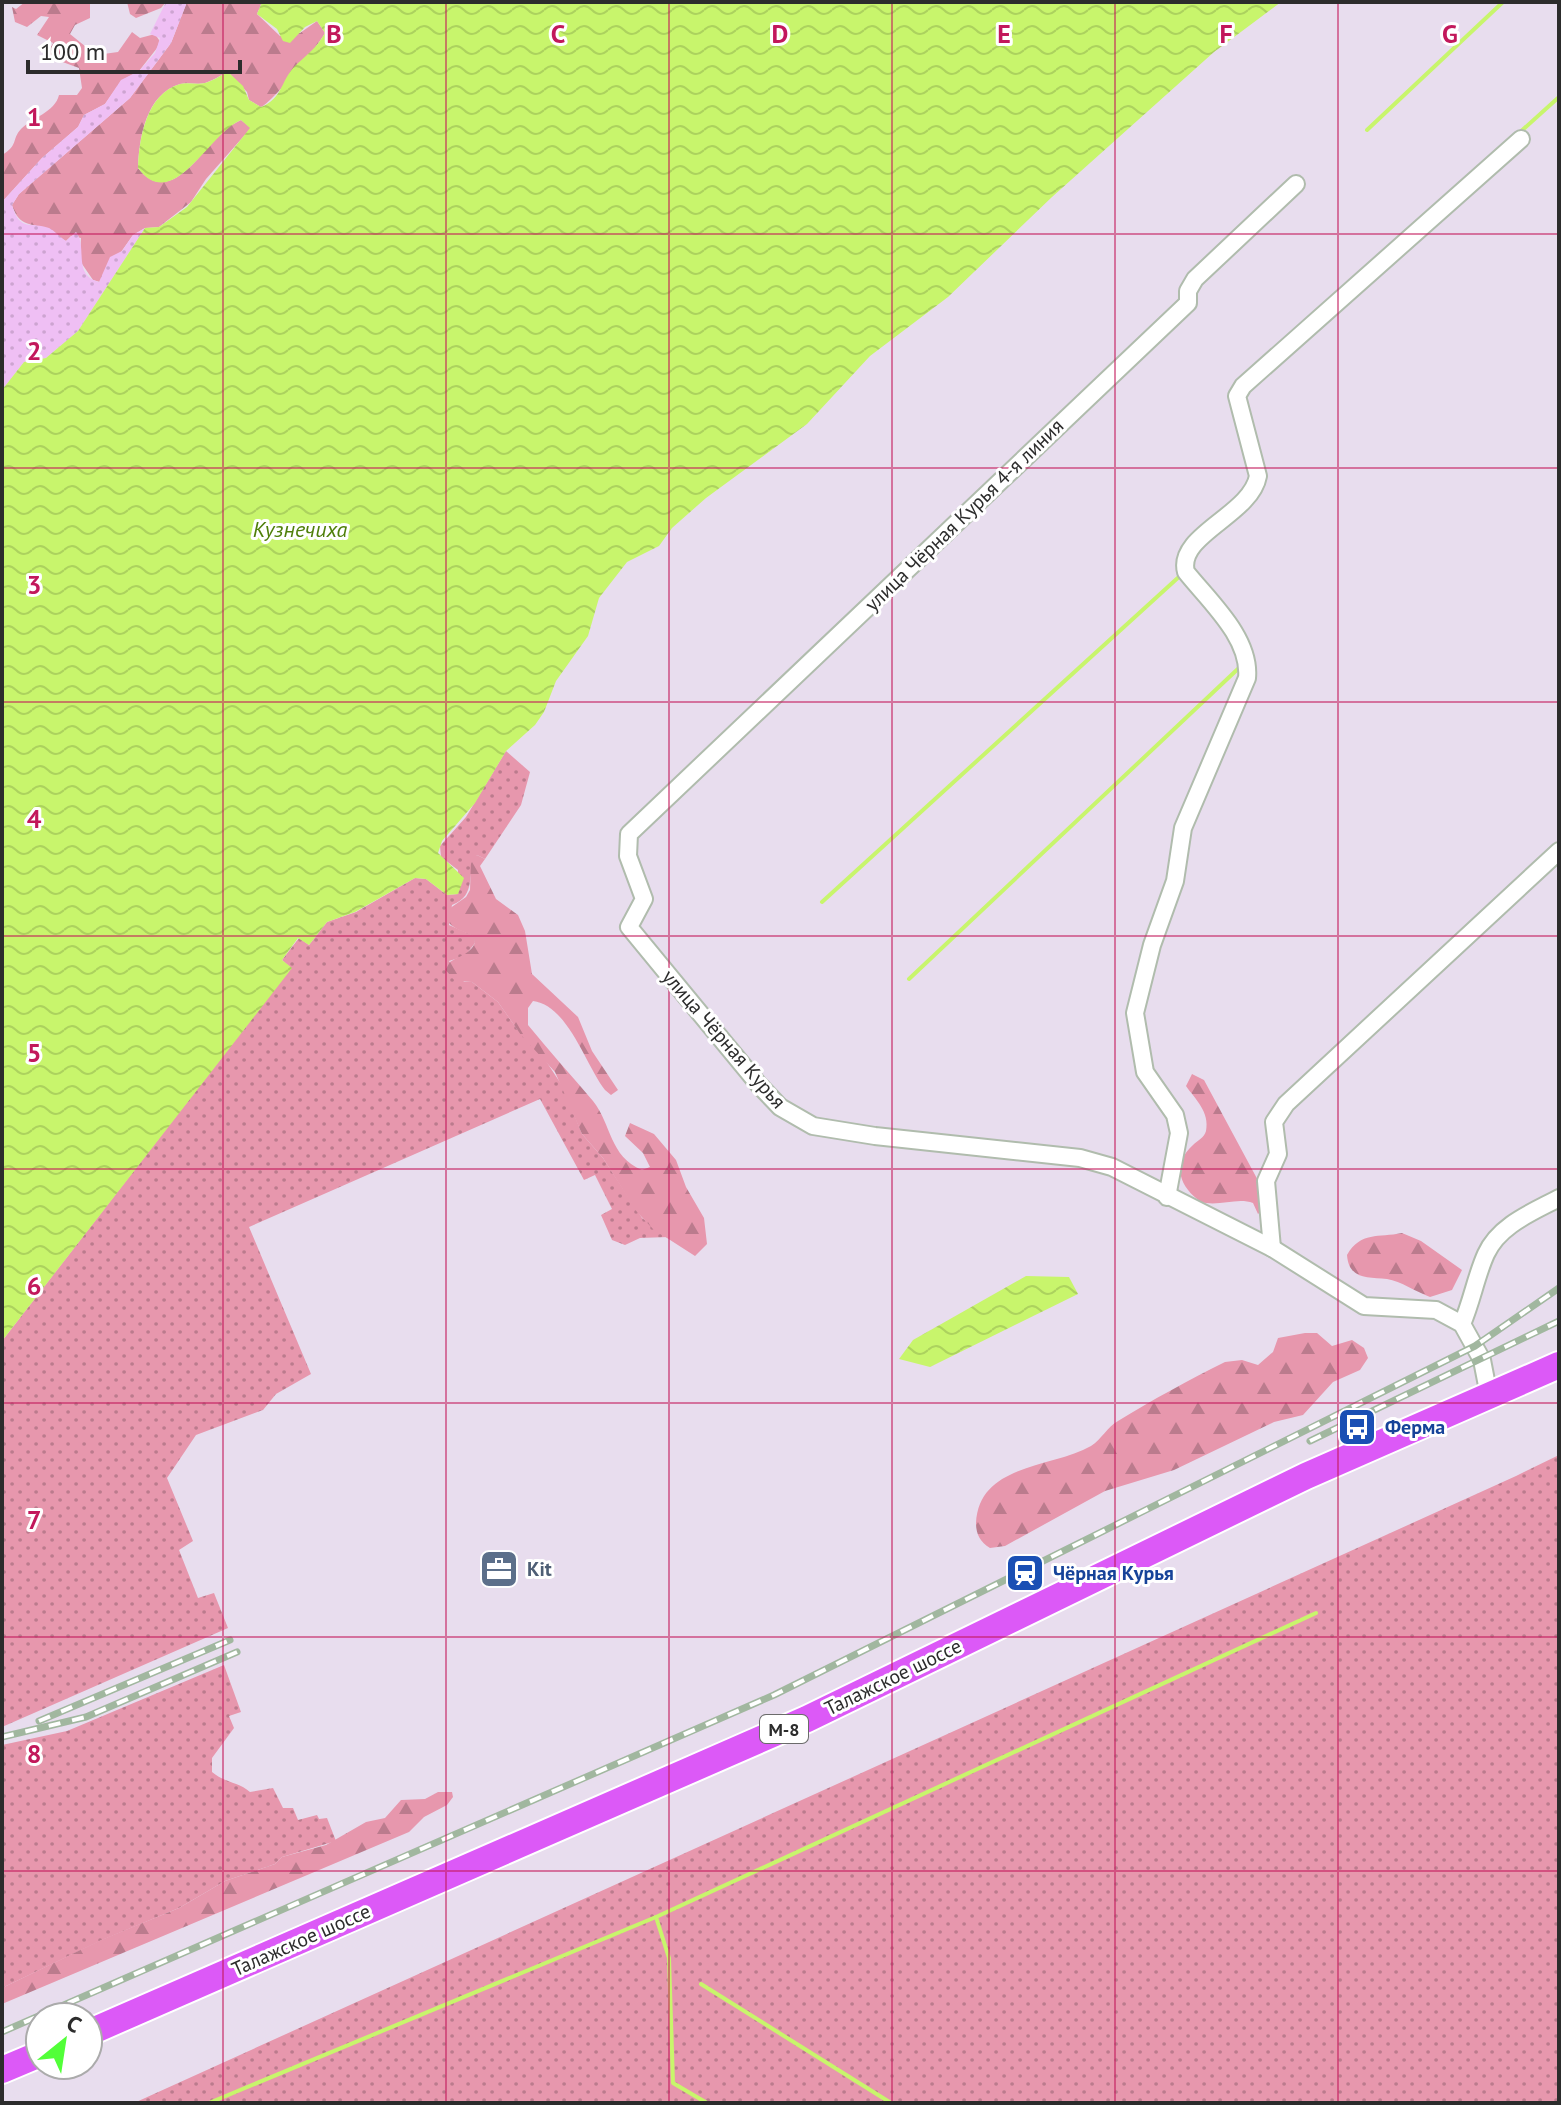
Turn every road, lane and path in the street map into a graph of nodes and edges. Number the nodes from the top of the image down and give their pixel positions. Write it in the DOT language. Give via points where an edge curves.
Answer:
graph roads {
  1 [pos="1521,139"];
  2 [pos="1296,184"];
  3 [pos="627,844"];
  4 [pos="1559,851"];
  5 [pos="1167,1197"];
  6 [pos="1559,1198"];
  7 [pos="1272,1248"];
  8 [pos="1462,1324"];
  9 [pos="1559,1365"];
  10 [pos="1489,1396"];
  11 [pos="104,2026"];
  12 [pos="24,2061"];
  13 [pos="2,2070"];
  1 -- 5 [label="street" via="1237,396 1257,483 1247,500 1190,547 1184,564 1240,642 1247,678 1183,828 1175,881 1135,1013 1145,1072 1175,1115 1179,1133"];
  2 -- 3 [label="street, улица Чёрная Курья 4-я линия" via="1195,279 1188,303 640,823"];
  3 -- 5 [label="street, улица Чёрная Курья" via="644,899 629,927 700,1018 780,1107 813,1126 1080,1158 1112,1167"];
  4 -- 7 [label="street" via="1286,1104 1274,1122 1278,1154 1266,1181"];
  5 -- 7 [label="street"];
  6 -- 8 [label="street" via="1498,1235 1486,1253"];
  7 -- 8 [label="street" via="1364,1306 1436,1310"];
  8 -- 10 [label="street" via="1482,1360"];
  9 -- 10 [label="main road, Талажское шоссе / М-8"];
  10 -- 11 [label="main road, Талажское шоссе / М-8" via="1278,1490 807,1719"];
  12 -- 13 [label="main road"];
}
